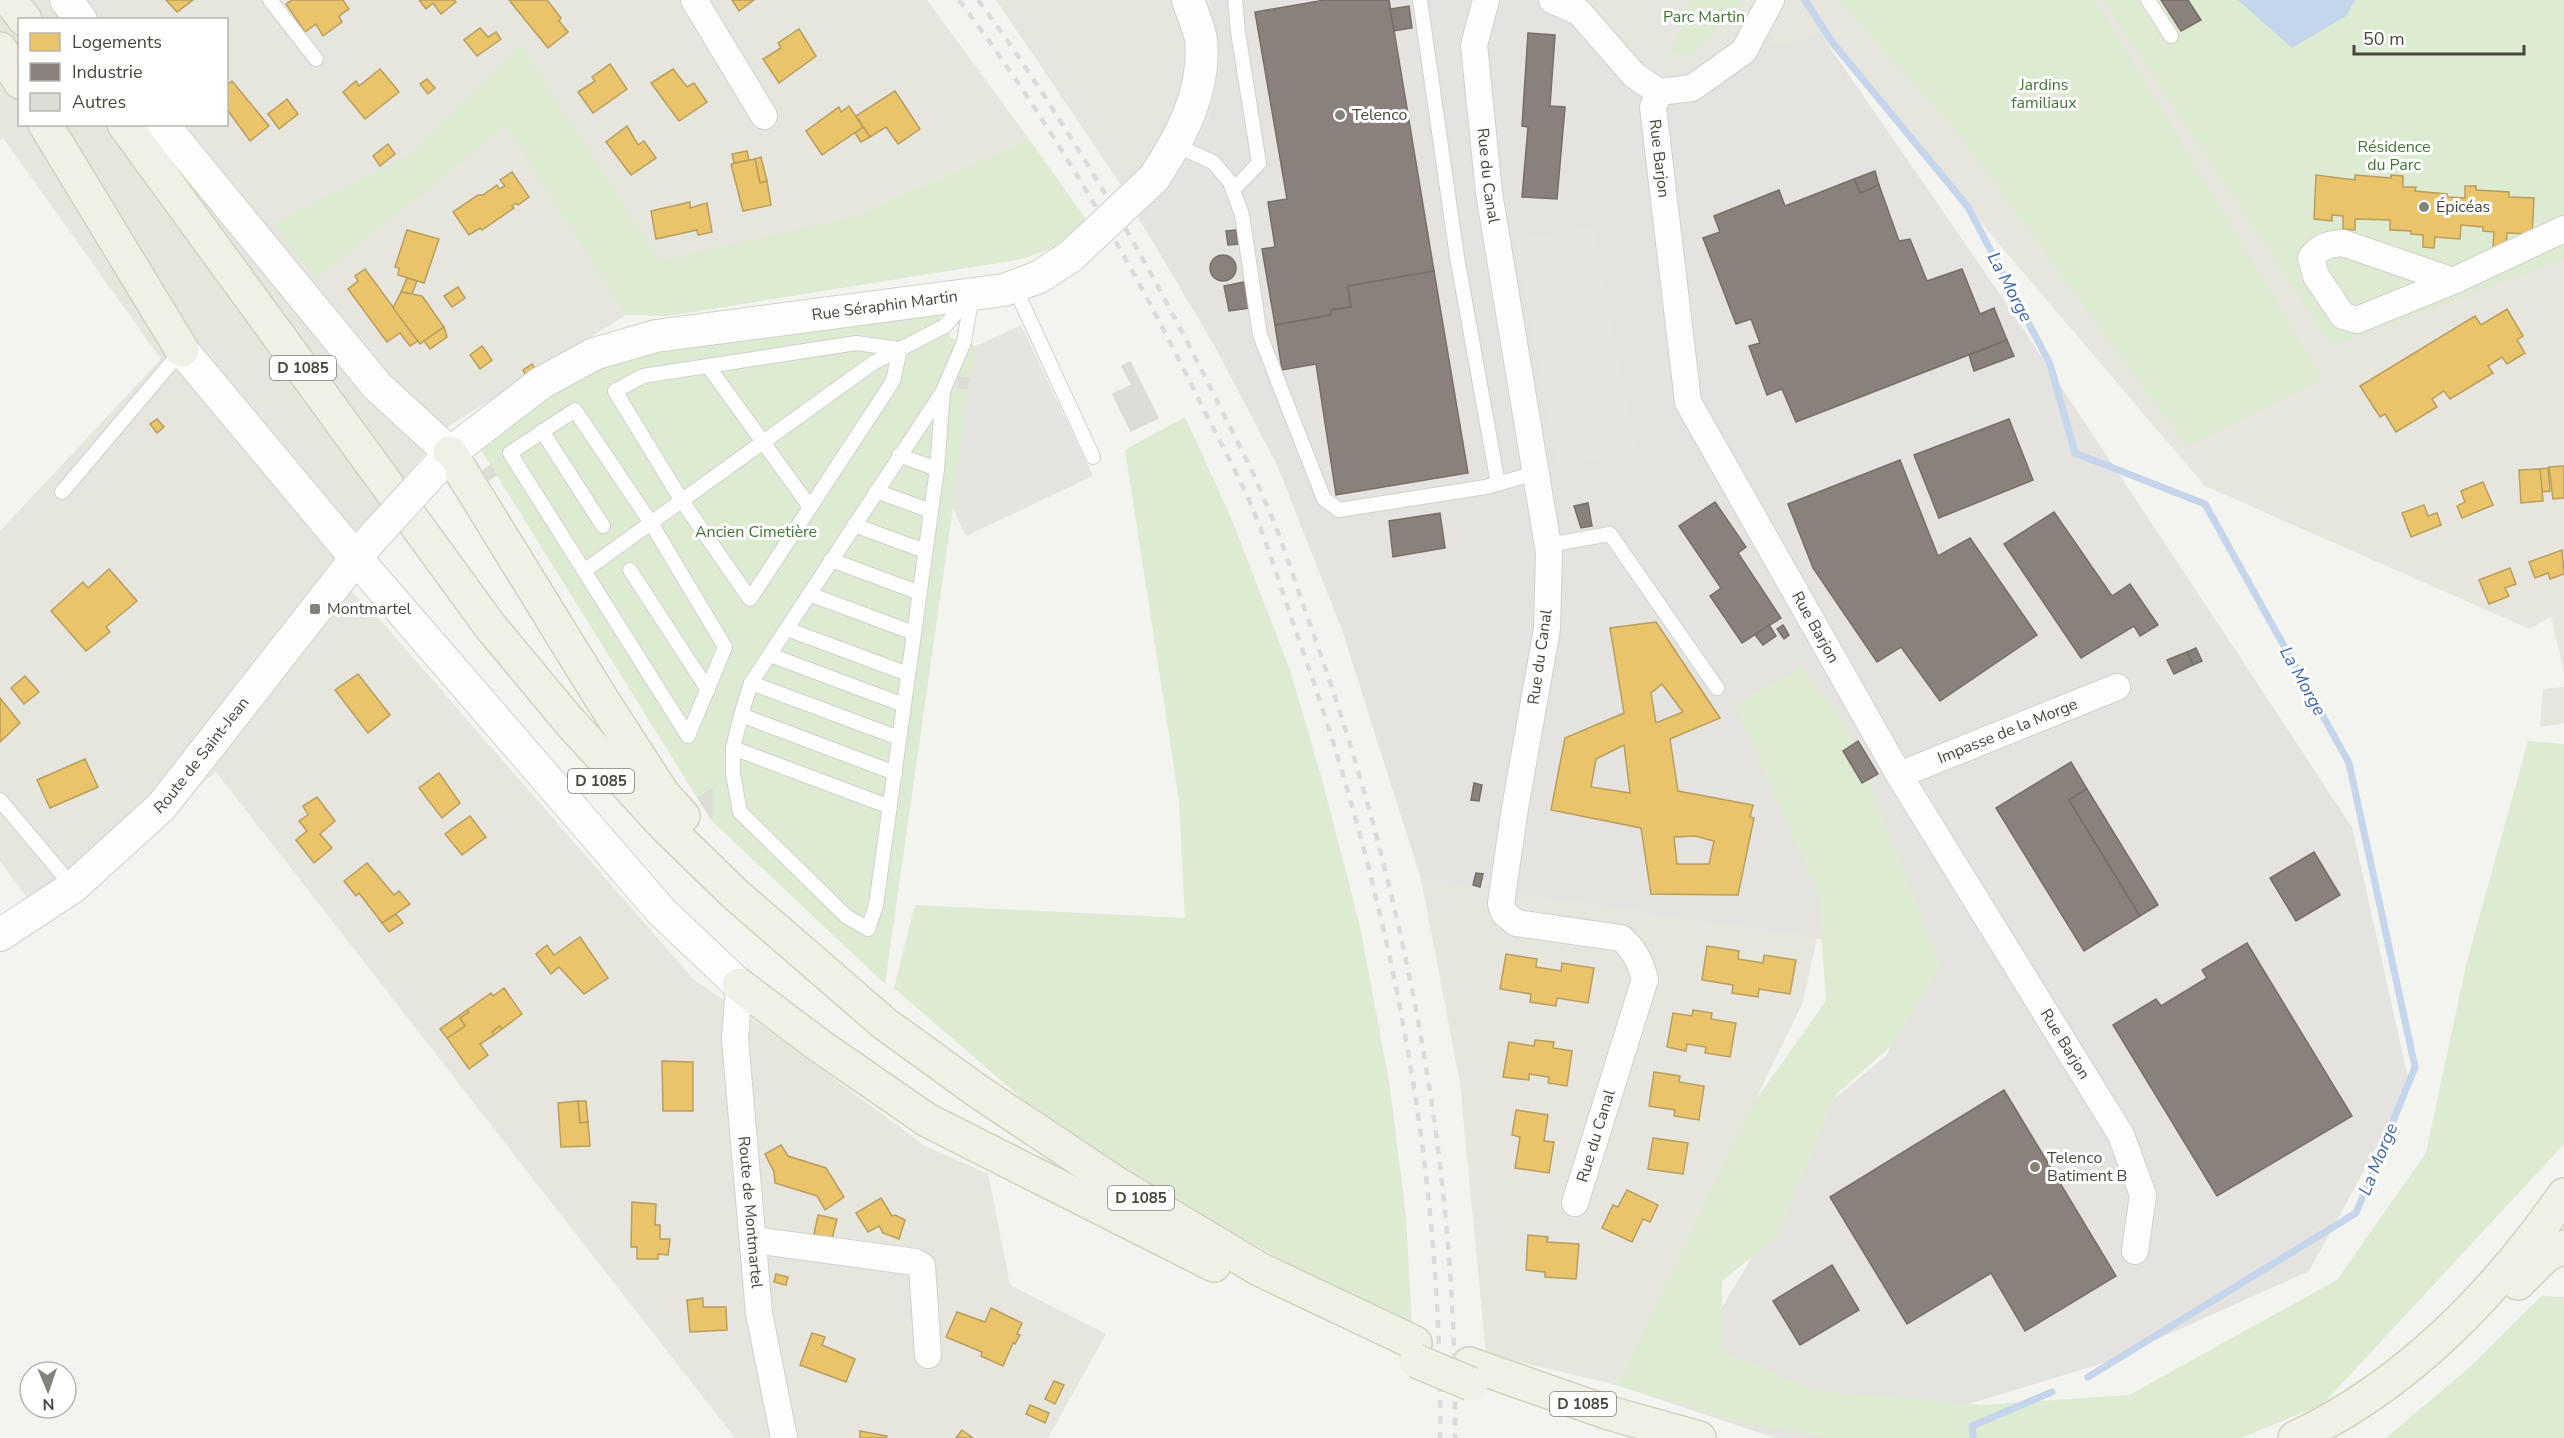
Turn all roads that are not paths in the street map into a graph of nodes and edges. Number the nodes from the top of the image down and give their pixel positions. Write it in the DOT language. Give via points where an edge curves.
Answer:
graph roads {
  1 [pos="10,0"];
  2 [pos="34,0"];
  3 [pos="66,0"];
  4 [pos="270,0"];
  5 [pos="694,0"];
  6 [pos="1188,0"];
  7 [pos="1235,0"];
  8 [pos="1420,0"];
  9 [pos="1486,0"];
  10 [pos="1552,0"];
  11 [pos="1771,0"];
  12 [pos="2148,0"];
  13 [pos="24,18"];
  14 [pos="47,18"];
  15 [pos="80,18"];
  16 [pos="2171,36"];
  17 [pos="0,49"];
  18 [pos="316,60"];
  19 [pos="18,79"];
  20 [pos="1659,92"];
  21 [pos="764,116"];
  22 [pos="46,126"];
  23 [pos="104,126"];
  24 [pos="125,126"];
  25 [pos="164,126"];
  26 [pos="1175,146"];
  27 [pos="1233,190"];
  28 [pos="2564,229"];
  29 [pos="2453,281"];
  30 [pos="1014,286"];
  31 [pos="972,294"];
  32 [pos="900,349"];
  33 [pos="182,350"];
  34 [pos="708,366"];
  35 [pos="943,391"];
  36 [pos="542,431"];
  37 [pos="763,442"];
  38 [pos="899,455"];
  39 [pos="1093,457"];
  40 [pos="440,464"];
  41 [pos="937,469"];
  42 [pos="1536,473"];
  43 [pos="1498,484"];
  44 [pos="876,491"];
  45 [pos="62,492"];
  46 [pos="682,501"];
  47 [pos="810,507"];
  48 [pos="931,511"];
  49 [pos="651,523"];
  50 [pos="854,525"];
  51 [pos="603,526"];
  52 [pos="1548,545"];
  53 [pos="361,550"];
  54 [pos="925,551"];
  55 [pos="831,560"];
  56 [pos="630,570"];
  57 [pos="584,571"];
  58 [pos="920,593"];
  59 [pos="809,594"];
  60 [pos="787,629"];
  61 [pos="914,633"];
  62 [pos="770,655"];
  63 [pos="908,674"];
  64 [pos="751,683"];
  65 [pos="2117,687"];
  66 [pos="1717,688"];
  67 [pos="708,690"];
  68 [pos="904,705"];
  69 [pos="741,715"];
  70 [pos="899,738"];
  71 [pos="734,748"];
  72 [pos="894,773"];
  73 [pos="1899,775"];
  74 [pos="0,800"];
  75 [pos="890,807"];
  76 [pos="73,887"];
  77 [pos="0,935"];
  78 [pos="739,985"];
  79 [pos="885,1024"];
  80 [pos="2564,1195"];
  81 [pos="1575,1203"];
  82 [pos="753,1240"];
  83 [pos="2564,1247"];
  84 [pos="2134,1251"];
  85 [pos="1251,1284"];
  86 [pos="1415,1352"];
  87 [pos="928,1354"];
  88 [pos="1470,1374"];
  89 [pos="784,1438"];
  90 [pos="1636,1438"];
  91 [pos="1699,1438"];
  92 [pos="2295,1438"];
  93 [pos="2341,1438"];
  1 -- 13 [label="main road"];
  2 -- 14 [label="main road"];
  3 -- 15 [label="street"];
  4 -- 18 [label="lane"];
  5 -- 21 [label="street"];
  6 -- 26 [label="street, Rue Séraphin Martin" via="1201,38 1201,70 1190,116"];
  7 -- 27 [label="lane" via="1259,163"];
  8 -- 43 [label="lane" via="1457,257"];
  9 -- 42 [label="street, Rue du Canal" via="1474,45 1489,193"];
  10 -- 20 [label="street" via="1579,12 1634,75"];
  11 -- 20 [label="street" via="1744,51 1692,88"];
  12 -- 16 [label="lane"];
  17 -- 19 [label="main road"];
  20 -- 73 [label="street, Rue Barjon" via="1653,107 1688,402"];
  22 -- 33 [label="main road"];
  23 -- 85 [label="main road, D 1085" via="477,636 652,837 777,955 875,1037 969,1106 1108,1198"];
  24 -- 79 [label="main road, D 1085" via="490,626 569,721 664,825 735,894"];
  25 -- 40 [label="street"];
  26 -- 27 [label="lane" via="1213,162"];
  26 -- 30 [label="street, Rue Séraphin Martin, bridge" via="1154,178 1071,256 1039,277"];
  27 -- 43 [label="lane" via="1242,215 1260,335 1324,499 1340,510"];
  28 -- 29 [label="street"];
  29 -- 29 [label="street" via="2343,243 2317,249 2311,258 2316,276 2343,316 2357,320"];
  30 -- 31 [label="street, Rue Séraphin Martin"];
  30 -- 39 [label="lane"];
  31 -- 32 [label="lane" via="945,326"];
  31 -- 35 [label="lane" via="964,342"];
  31 -- 40 [label="street, Rue Séraphin Martin" via="656,336 594,354 541,383"];
  32 -- 34 [label="lane" via="856,343"];
  32 -- 37 [label="lane" via="873,363"];
  32 -- 47 [label="lane" via="893,381"];
  33 -- 45 [label="lane"];
  33 -- 53 [label="street"];
  34 -- 37 [label="lane"];
  34 -- 46 [label="lane" via="643,376 615,391"];
  35 -- 38 [label="lane"];
  35 -- 41 [label="lane"];
  36 -- 49 [label="lane" via="574,410"];
  36 -- 51 [label="lane"];
  36 -- 57 [label="lane" via="510,453"];
  37 -- 46 [label="lane"];
  37 -- 47 [label="lane"];
  38 -- 41 [label="lane"];
  38 -- 44 [label="lane"];
  40 -- 53 [label="street, Rue Séraphin Martin, bridge"];
  40 -- 79 [label="main road" via="663,794 742,884"];
  41 -- 48 [label="lane"];
  42 -- 43 [label="lane"];
  42 -- 52 [label="street, Rue du Canal"];
  44 -- 48 [label="lane"];
  44 -- 50 [label="lane"];
  46 -- 47 [label="lane" via="750,599"];
  46 -- 49 [label="lane"];
  48 -- 54 [label="lane"];
  49 -- 57 [label="lane"];
  49 -- 67 [label="lane" via="725,646"];
  50 -- 54 [label="lane"];
  50 -- 55 [label="lane"];
  52 -- 66 [label="lane" via="1610,534"];
  52 -- 81 [label="street, Rue du Canal" via="1547,629 1501,903 1504,914 1516,923 1621,938 1632,947 1645,979"];
  53 -- 76 [label="street, Route de Saint-Jean" via="162,806"];
  53 -- 78 [label="street" via="661,911"];
  54 -- 58 [label="lane"];
  55 -- 58 [label="lane"];
  55 -- 59 [label="lane"];
  56 -- 67 [label="lane"];
  57 -- 67 [label="lane" via="688,736"];
  58 -- 61 [label="lane"];
  59 -- 60 [label="lane"];
  59 -- 61 [label="lane"];
  60 -- 62 [label="lane"];
  60 -- 63 [label="lane"];
  61 -- 63 [label="lane"];
  62 -- 64 [label="lane"];
  62 -- 68 [label="lane"];
  63 -- 68 [label="lane"];
  64 -- 69 [label="lane"];
  64 -- 70 [label="lane"];
  65 -- 73 [label="street, Impasse de la Morge"];
  68 -- 70 [label="lane"];
  69 -- 71 [label="lane"];
  69 -- 72 [label="lane"];
  70 -- 72 [label="lane"];
  71 -- 75 [label="lane"];
  71 -- 75 [label="lane" via="733,774 740,812 846,916 868,929 876,905"];
  72 -- 75 [label="lane"];
  73 -- 84 [label="street, Rue Barjon" via="2121,1135 2143,1195"];
  74 -- 76 [label="lane"];
  76 -- 77 [label="street, Route de Saint-Jean"];
  78 -- 82 [label="street, Route de Montmartel" via="735,1039"];
  78 -- 85 [label="main road" via="927,1120"];
  79 -- 86 [label="main road, D 1085" via="1127,1190 1259,1269"];
  80 -- 92 [label="main road" via="2536,1236 2472,1308 2403,1371 2329,1422"];
  82 -- 87 [label="street" via="922,1266"];
  82 -- 89 [label="street, Route de Montmartel" via="759,1313"];
  83 -- 93 [label="main road" via="2546,1255 2472,1333 2420,1380"];
  85 -- 86 [label="main road, D 1085"];
  86 -- 88 [label="main road, D 1085, bridge"];
  88 -- 90 [label="main road, D 1085"];
  88 -- 91 [label="main road, D 1085"];
}
